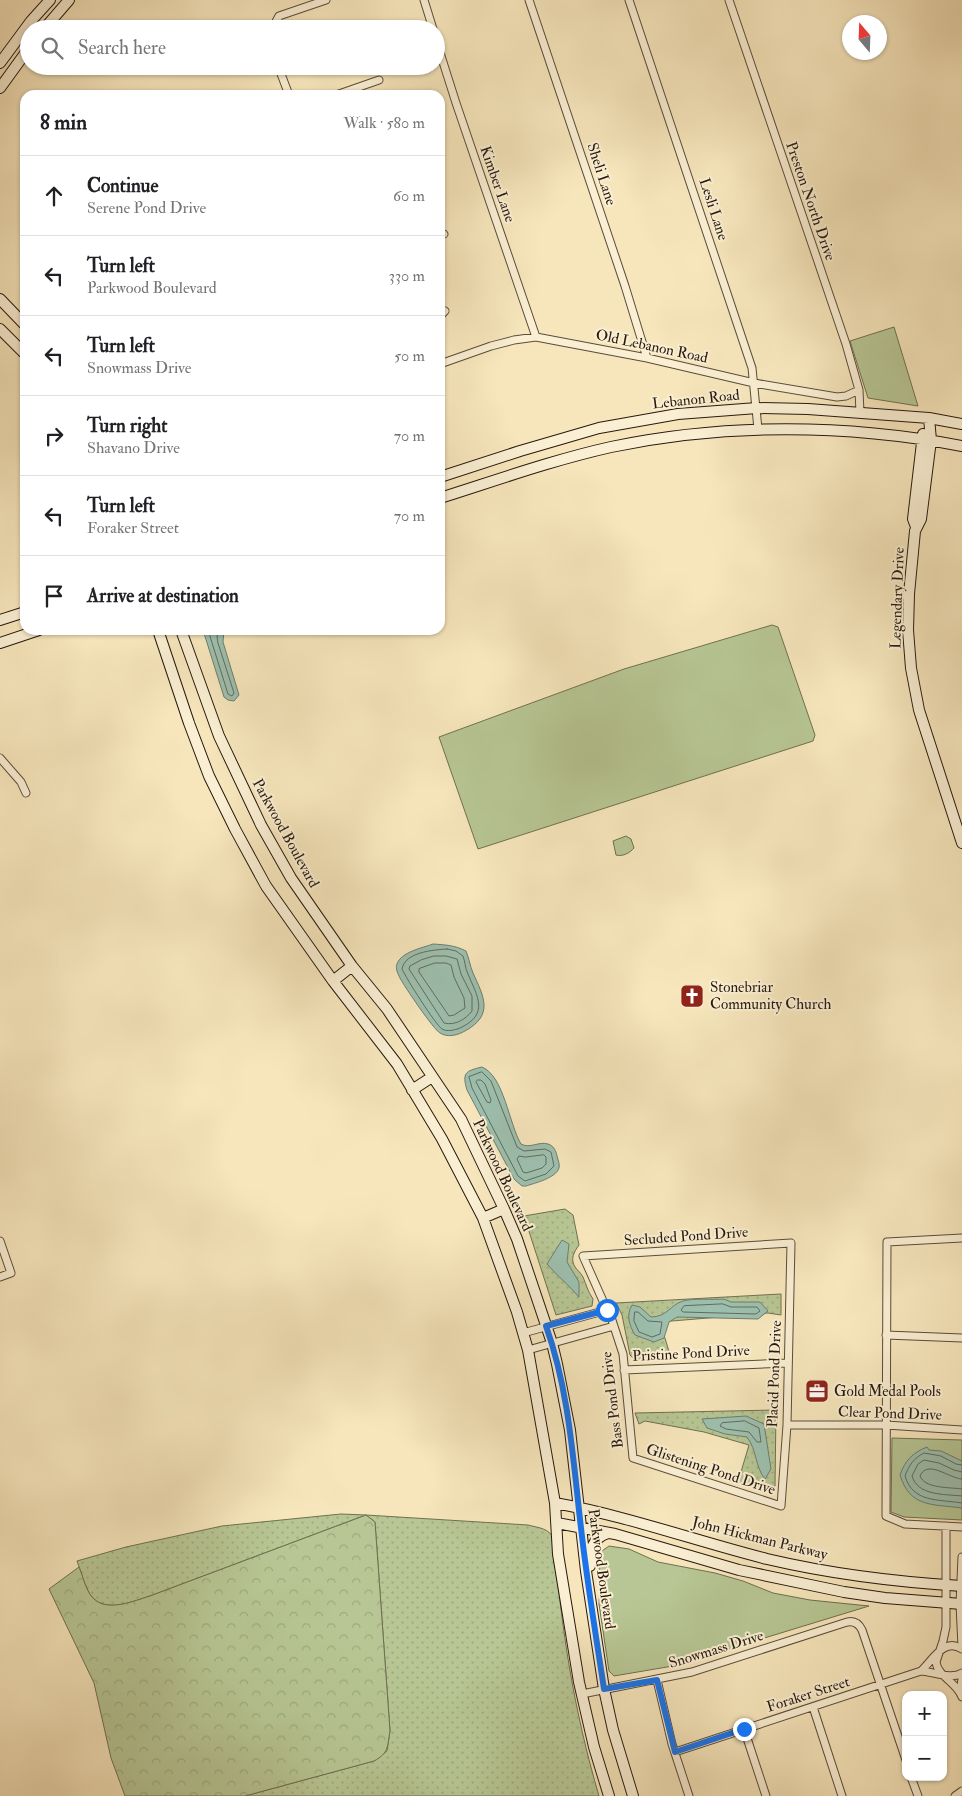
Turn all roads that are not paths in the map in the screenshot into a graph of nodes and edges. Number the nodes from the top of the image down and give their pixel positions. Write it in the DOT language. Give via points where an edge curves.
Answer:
graph roads {
  1 [pos="50,0"];
  2 [pos="69,0"];
  3 [pos="326,0"];
  4 [pos="424,0"];
  5 [pos="529,0"];
  6 [pos="629,0"];
  7 [pos="729,0"];
  8 [pos="32,20"];
  9 [pos="52,20"];
  10 [pos="277,20"];
  11 [pos="430,20"];
  12 [pos="20,36"];
  13 [pos="20,60"];
  14 [pos="0,63"];
  15 [pos="445,68"];
  16 [pos="281,75"];
  17 [pos="378,80"];
  18 [pos="0,88"];
  19 [pos="287,90"];
  20 [pos="350,90"];
  21 [pos="0,299"];
  22 [pos="20,320"];
  23 [pos="0,329"];
  24 [pos="536,337"];
  25 [pos="20,349"];
  26 [pos="647,358"];
  27 [pos="445,362"];
  28 [pos="754,383"];
  29 [pos="859,390"];
  30 [pos="757,408"];
  31 [pos="860,412"];
  32 [pos="929,418"];
  33 [pos="962,424"];
  34 [pos="758,429"];
  35 [pos="926,440"];
  36 [pos="962,446"];
  37 [pos="445,475"];
  38 [pos="445,496"];
  39 [pos="20,614"];
  40 [pos="0,620"];
  41 [pos="24,635"];
  42 [pos="160,635"];
  43 [pos="183,635"];
  44 [pos="0,643"];
  45 [pos="0,758"];
  46 [pos="26,793"];
  47 [pos="962,844"];
  48 [pos="352,966"];
  49 [pos="333,981"];
  50 [pos="432,1077"];
  51 [pos="412,1090"];
  52 [pos="504,1209"];
  53 [pos="483,1218"];
  54 [pos="962,1238"];
  55 [pos="0,1241"];
  56 [pos="791,1243"];
  57 [pos="583,1256"];
  58 [pos="0,1277"];
  59 [pos="607,1310"];
  60 [pos="546,1326"];
  61 [pos="614,1326"];
  62 [pos="523,1333"];
  63 [pos="886,1335"];
  64 [pos="962,1338"];
  65 [pos="552,1343"];
  66 [pos="528,1350"];
  67 [pos="788,1363"];
  68 [pos="624,1370"];
  69 [pos="787,1425"];
  70 [pos="886,1425"];
  71 [pos="962,1430"];
  72 [pos="633,1458"];
  73 [pos="555,1503"];
  74 [pos="781,1506"];
  75 [pos="578,1507"];
  76 [pos="557,1523"];
  77 [pos="580,1526"];
  78 [pos="946,1526"];
  79 [pos="962,1527"];
  80 [pos="608,1533"];
  81 [pos="962,1557"];
  82 [pos="946,1585"];
  83 [pos="961,1585"];
  84 [pos="589,1586"];
  85 [pos="946,1602"];
  86 [pos="961,1604"];
  87 [pos="962,1648"];
  88 [pos="938,1653"];
  89 [pos="921,1671"];
  90 [pos="962,1673"];
  91 [pos="944,1675"];
  92 [pos="962,1679"];
  93 [pos="657,1680"];
  94 [pos="881,1684"];
  95 [pos="604,1689"];
  96 [pos="582,1694"];
  97 [pos="961,1694"];
  98 [pos="813,1707"];
  99 [pos="744,1729"];
  100 [pos="902,1748"];
  101 [pos="675,1752"];
  102 [pos="912,1781"];
  103 [pos="962,1790"];
  104 [pos="610,1796"];
  105 [pos="633,1796"];
  106 [pos="689,1796"];
  107 [pos="766,1796"];
  108 [pos="842,1796"];
  109 [pos="918,1796"];
  110 [pos="955,1796"];
  1 -- 8 [label="main road"];
  2 -- 9 [label="main road"];
  3 -- 10 [label="street" via="279,16"];
  4 -- 11 [label="street"];
  5 -- 26 [label="street, Sheli Lane"];
  6 -- 28 [label="street, Lesli Lane" via="752,368"];
  7 -- 29 [label="street, Preston North Drive"];
  12 -- 14 [label="main road"];
  13 -- 18 [label="main road"];
  15 -- 24 [label="street, Kimber Lane"];
  16 -- 19 [label="street"];
  17 -- 20 [label="street"];
  21 -- 22 [label="main road"];
  23 -- 25 [label="main road"];
  24 -- 26 [label="street, Old Lebanon Road"];
  24 -- 27 [label="street, Old Lebanon Road" via="491,346"];
  26 -- 28 [label="street, Old Lebanon Road"];
  28 -- 29 [label="street, Old Lebanon Road" via="838,397"];
  28 -- 30 [label="street, Lesli Lane"];
  29 -- 31 [label="street, Preston North Drive"];
  30 -- 31 [label="main road, Lebanon Road"];
  30 -- 34 [label="street, Lesli Lane"];
  30 -- 37 [label="main road, Lebanon Road" via="678,414 599,428"];
  31 -- 32 [label="main road, Lebanon Road"];
  32 -- 33 [label="main road, Lebanon Road"];
  32 -- 35 [label="main road, Legendary Drive"];
  34 -- 35 [label="main road"];
  34 -- 38 [label="main road" via="699,433 612,447"];
  35 -- 36 [label="main road"];
  35 -- 47 [label="main road, Legendary Drive" via="921,519 916,527 908,621 912,675 919,710"];
  39 -- 40 [label="main road"];
  41 -- 44 [label="main road"];
  42 -- 49 [label="main road" via="209,776 231,820 266,886"];
  43 -- 48 [label="main road, Parkwood Boulevard" via="219,736 261,824 291,878"];
  45 -- 46 [label="street" via="21,782"];
  48 -- 49 [label="main road"];
  48 -- 50 [label="main road, Parkwood Boulevard" via="387,1009"];
  49 -- 51 [label="main road" via="397,1064"];
  50 -- 51 [label="main road"];
  50 -- 52 [label="main road, Parkwood Boulevard" via="460,1119"];
  51 -- 53 [label="main road"];
  52 -- 53 [label="main road"];
  52 -- 60 [label="main road, Parkwood Boulevard"];
  53 -- 62 [label="main road"];
  54 -- 63 [label="street" via="887,1242"];
  55 -- 58 [label="street" via="11,1273"];
  56 -- 57 [label="street, Secluded Pond Drive"];
  56 -- 67 [label="street, Placid Pond Drive"];
  57 -- 59 [label="street, Bass Pond Drive"];
  59 -- 60 [label="street"];
  59 -- 61 [label="street, Bass Pond Drive"];
  60 -- 62 [label="street"];
  60 -- 65 [label="main road, Parkwood Boulevard"];
  61 -- 65 [label="street"];
  61 -- 68 [label="street, Bass Pond Drive" via="623,1354"];
  62 -- 66 [label="main road"];
  63 -- 64 [label="street"];
  63 -- 70 [label="street"];
  65 -- 66 [label="street"];
  65 -- 75 [label="main road, Parkwood Boulevard" via="570,1430"];
  66 -- 73 [label="main road"];
  67 -- 68 [label="street, Pristine Pond Drive"];
  67 -- 69 [label="street, Placid Pond Drive"];
  68 -- 72 [label="street, Bass Pond Drive"];
  69 -- 70 [label="street, Clear Pond Drive"];
  69 -- 74 [label="street, Placid Pond Drive"];
  70 -- 71 [label="street, Clear Pond Drive"];
  70 -- 78 [label="street" via="886,1516 905,1524"];
  72 -- 74 [label="street, Glistening Pond Drive"];
  73 -- 75 [label="main road, John Hickman Parkway"];
  73 -- 76 [label="main road"];
  75 -- 77 [label="main road, Parkwood Boulevard"];
  75 -- 82 [label="main road, John Hickman Parkway" via="766,1559 883,1580"];
  76 -- 77 [label="main road"];
  76 -- 96 [label="main road" via="558,1554"];
  77 -- 80 [label="main road"];
  77 -- 84 [label="main road, Parkwood Boulevard"];
  78 -- 79 [label="street"];
  78 -- 82 [label="street"];
  80 -- 84 [label="main road" via="592,1546"];
  80 -- 85 [label="main road" via="739,1570 844,1592"];
  81 -- 83 [label="street"];
  82 -- 83 [label="main road, John Hickman Parkway"];
  82 -- 85 [label="street"];
  83 -- 86 [label="street"];
  84 -- 95 [label="main road, Parkwood Boulevard"];
  85 -- 86 [label="main road"];
  85 -- 88 [label="street" via="946,1630"];
  86 -- 87 [label="street"];
  87 -- 88 [label="street" via="948,1646"];
  88 -- 89 [label="street, Foraker Street"];
  88 -- 91 [label="street" via="936,1666"];
  89 -- 91 [label="street, Foraker Street"];
  89 -- 94 [label="street, Foraker Street"];
  90 -- 91 [label="street, Foraker Street" via="956,1677"];
  91 -- 97 [label="street"];
  92 -- 97 [label="street"];
  93 -- 94 [label="street, Snowmass Drive" via="856,1622 862,1630"];
  93 -- 95 [label="street, Snowmass Drive"];
  93 -- 101 [label="street"];
  94 -- 98 [label="street, Foraker Street"];
  94 -- 100 [label="street"];
  95 -- 96 [label="street, Snowmass Drive"];
  95 -- 105 [label="main road, Parkwood Boulevard"];
  96 -- 104 [label="main road"];
  98 -- 99 [label="street, Foraker Street"];
  98 -- 108 [label="street"];
  99 -- 101 [label="street, Foraker Street"];
  99 -- 107 [label="street"];
  101 -- 106 [label="street"];
  102 -- 109 [label="street"];
  103 -- 110 [label="street"];
}
